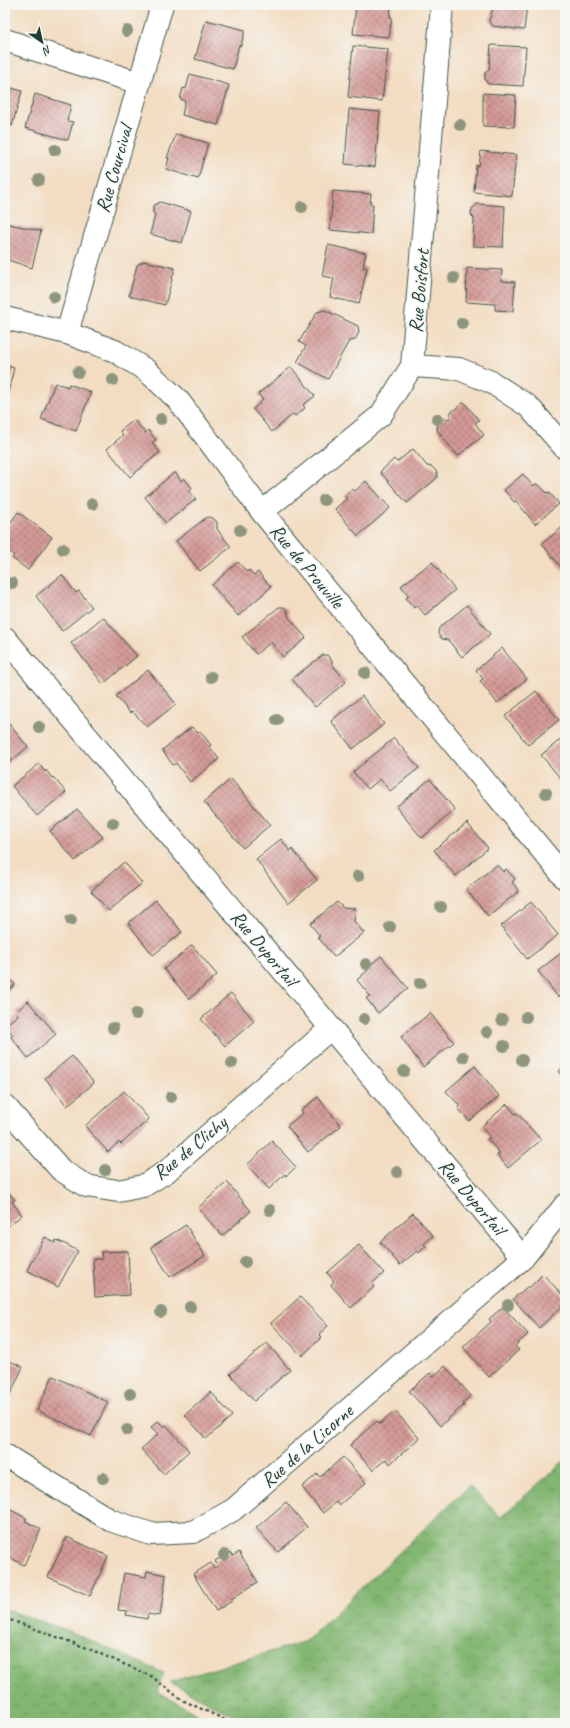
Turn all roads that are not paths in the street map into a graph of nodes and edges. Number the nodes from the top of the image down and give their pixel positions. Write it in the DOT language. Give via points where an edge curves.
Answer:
graph roads {
  1 [pos="162,5"];
  2 [pos="442,5"];
  3 [pos="5,40"];
  4 [pos="139,83"];
  5 [pos="5,318"];
  6 [pos="67,334"];
  7 [pos="412,366"];
  8 [pos="565,448"];
  9 [pos="262,512"];
  10 [pos="5,638"];
  11 [pos="565,878"];
  12 [pos="331,1028"];
  13 [pos="5,1106"];
  14 [pos="565,1205"];
  15 [pos="523,1258"];
  16 [pos="5,1455"];
  1 -- 4 [label="street, Rue Courcival"];
  2 -- 7 [label="street, Rue Boisfort"];
  3 -- 4 [label="street"];
  4 -- 6 [label="street, Rue Courcival"];
  5 -- 6 [label="street, Rue de Prouville"];
  6 -- 9 [label="street, Rue de Prouville" via="115,351 146,370 178,400"];
  7 -- 8 [label="street" via="459,369 491,382 528,406"];
  7 -- 9 [label="street, Rue Boisfort" via="381,415"];
  9 -- 11 [label="street, Rue de Prouville"];
  10 -- 12 [label="street, Rue Duportail"];
  12 -- 13 [label="street, Rue de Clichy" via="166,1172 143,1186 118,1191 86,1186 61,1170"];
  12 -- 15 [label="street, Rue Duportail"];
  14 -- 15 [label="street, Rue de la Licorne"];
  15 -- 16 [label="street, Rue de la Licorne" via="233,1510 193,1532 151,1534 110,1520"];
}
